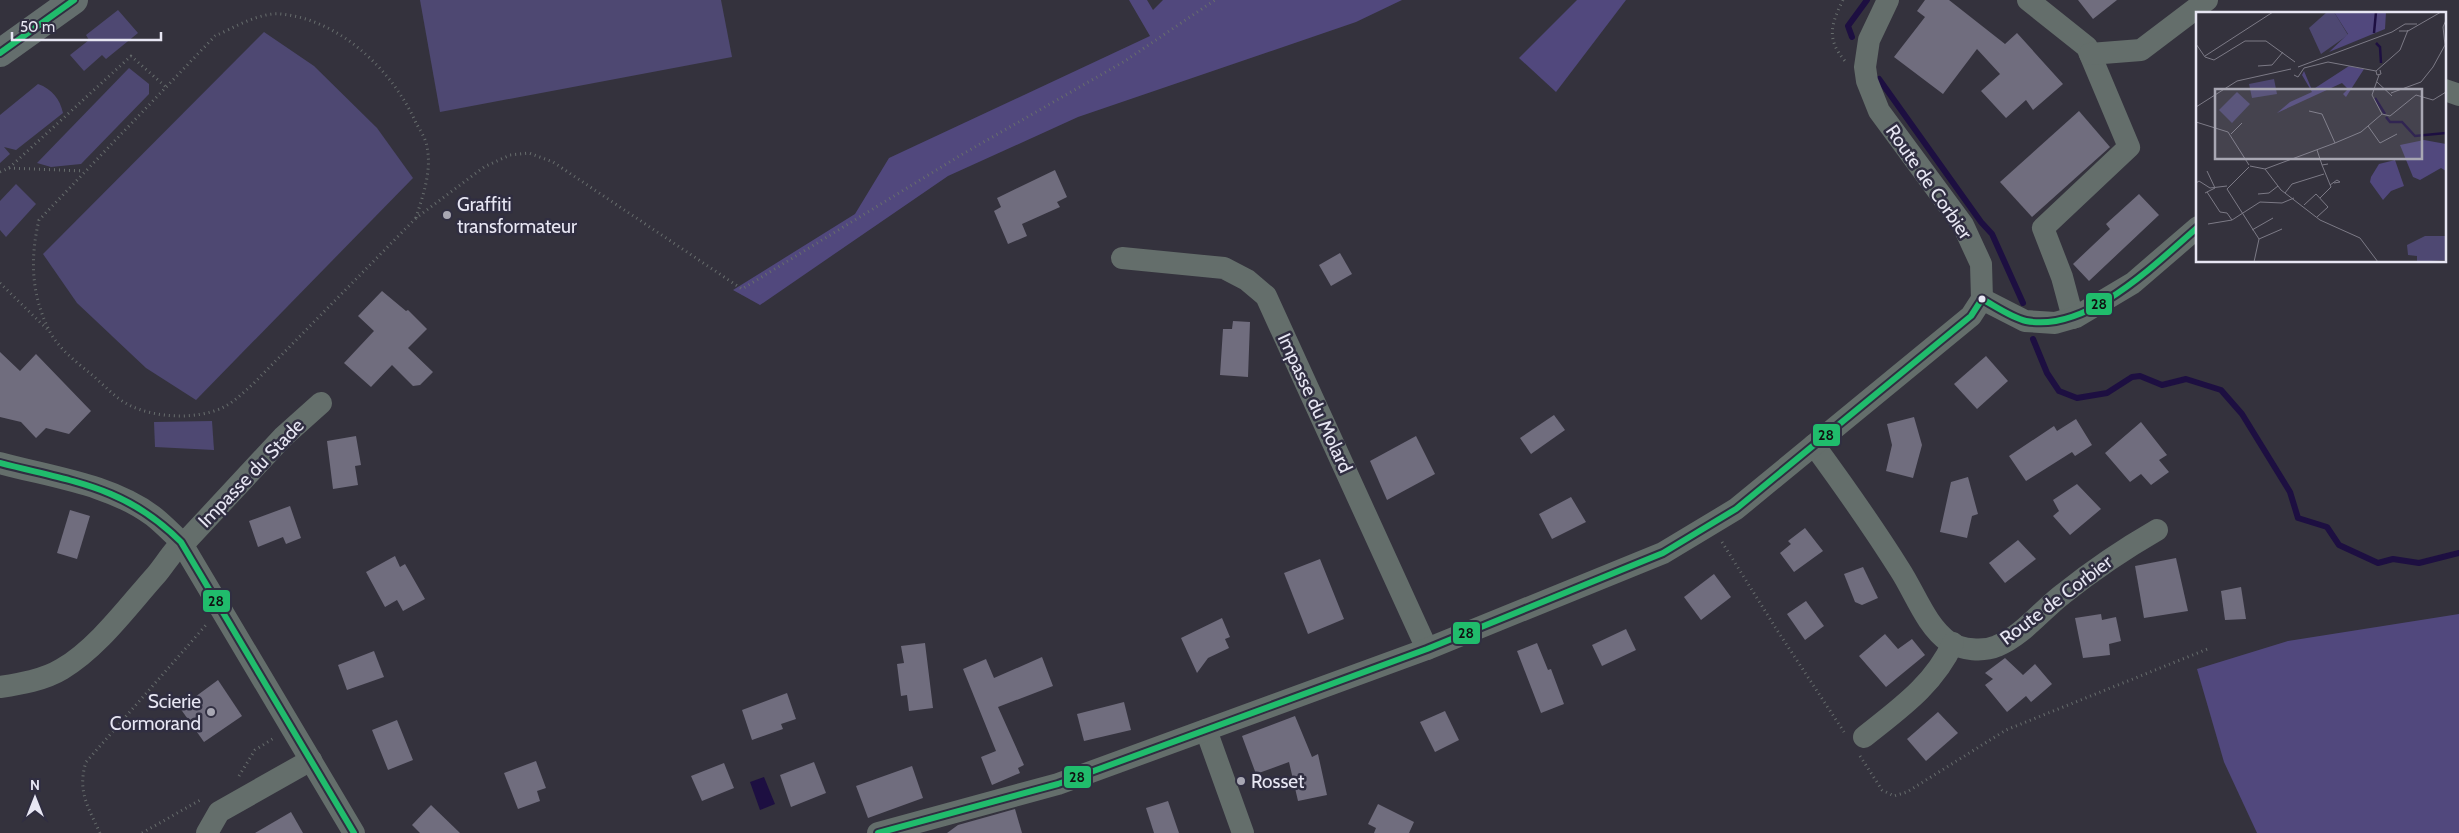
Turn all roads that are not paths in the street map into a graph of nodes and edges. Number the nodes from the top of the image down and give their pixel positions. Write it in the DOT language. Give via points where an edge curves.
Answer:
graph roads {
  1 [pos="74,0"];
  2 [pos="1888,0"];
  3 [pos="2028,0"];
  4 [pos="2207,0"];
  5 [pos="0,53"];
  6 [pos="2090,54"];
  7 [pos="2446,90"];
  8 [pos="2459,95"];
  9 [pos="2196,229"];
  10 [pos="1122,258"];
  11 [pos="1982,299"];
  12 [pos="2073,318"];
  13 [pos="321,403"];
  14 [pos="1814,445"];
  15 [pos="0,463"];
  16 [pos="2157,530"];
  17 [pos="181,542"];
  18 [pos="1953,644"];
  19 [pos="1427,649"];
  20 [pos="0,687"];
  21 [pos="1206,730"];
  22 [pos="1864,737"];
  23 [pos="310,760"];
  24 [pos="207,833"];
  25 [pos="354,833"];
  26 [pos="878,833"];
  27 [pos="1243,833"];
  1 -- 5 [label="main road"];
  2 -- 11 [label="street, Route de Corbier" via="1869,40 1865,67 1870,94 1962,225 1981,264"];
  3 -- 6 [label="street" via="2083,42"];
  4 -- 6 [label="street" via="2141,50"];
  6 -- 12 [label="street" via="2129,147 2043,228 2062,277"];
  7 -- 8 [label="street"];
  9 -- 12 [label="street" via="2133,283"];
  10 -- 19 [label="street, Impasse du Molard" via="1224,268 1247,280 1266,296"];
  11 -- 12 [label="street" via="2025,321 2055,323"];
  11 -- 14 [label="street" via="1971,316"];
  13 -- 17 [label="street, Impasse du Stade" via="283,437 189,538"];
  14 -- 18 [label="street" via="1859,506 1928,619"];
  14 -- 19 [label="street" via="1736,509 1663,553"];
  15 -- 17 [label="street" via="101,490 124,500 152,516"];
  16 -- 18 [label="street, Route de Corbier" via="2127,547 2062,594 2019,632 1997,646 1969,649"];
  17 -- 20 [label="street, Impasse du Stade" via="97,640 62,669 25,683"];
  17 -- 23 [label="street"];
  18 -- 22 [label="street" via="1938,671 1913,698"];
  19 -- 21 [label="street"];
  21 -- 26 [label="street" via="1058,784"];
  21 -- 27 [label="street"];
  23 -- 24 [label="street" via="219,812"];
  23 -- 25 [label="street"];
}
